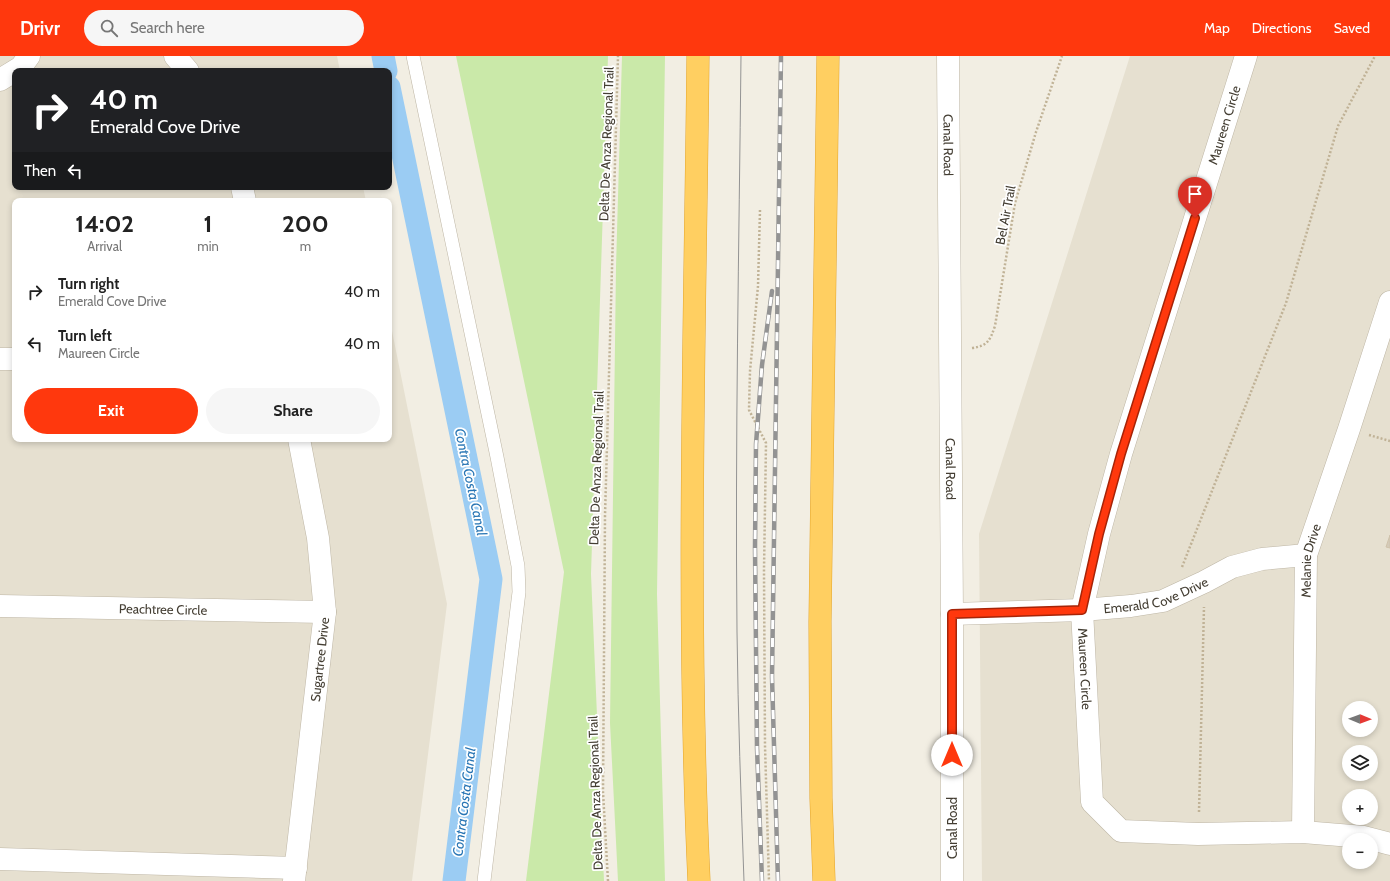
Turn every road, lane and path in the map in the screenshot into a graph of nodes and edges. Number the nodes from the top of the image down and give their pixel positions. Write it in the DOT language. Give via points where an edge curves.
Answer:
graph roads {
  1 [pos="29,56"];
  2 [pos="175,56"];
  3 [pos="414,56"];
  4 [pos="618,56"];
  5 [pos="698,56"];
  6 [pos="828,56"];
  7 [pos="948,56"];
  8 [pos="1062,56"];
  9 [pos="1246,56"];
  10 [pos="1375,56"];
  11 [pos="19,68"];
  12 [pos="185,68"];
  13 [pos="12,73"];
  14 [pos="0,80"];
  15 [pos="760,210"];
  16 [pos="1390,302"];
  17 [pos="950,352"];
  18 [pos="0,359"];
  19 [pos="12,359"];
  20 [pos="300,442"];
  21 [pos="1306,555"];
  22 [pos="1204,582"];
  23 [pos="1171,597"];
  24 [pos="0,606"];
  25 [pos="1082,610"];
  26 [pos="325,612"];
  27 [pos="952,614"];
  28 [pos="1303,832"];
  29 [pos="1198,834"];
  30 [pos="1390,844"];
  31 [pos="0,859"];
  32 [pos="295,874"];
  33 [pos="484,881"];
  34 [pos="608,881"];
  35 [pos="699,881"];
  36 [pos="769,881"];
  37 [pos="824,881"];
  38 [pos="952,881"];
  1 -- 11 [label="street"];
  2 -- 12 [label="street"];
  3 -- 33 [label="lane" via="518,566 519,592"];
  4 -- 34 [label="path, Delta De Anza Regional Trail" via="605,516 603,792"];
  5 -- 35 [label="highway" via="692,623"];
  6 -- 37 [label="highway" via="820,622"];
  7 -- 17 [label="street, Canal Road"];
  8 -- 17 [label="path, Bel Air Trail" via="1015,203 995,326 990,340 980,347"];
  9 -- 25 [label="street, Maureen Circle" via="1121,454"];
  10 -- 23 [label="path" via="1338,126 1286,303"];
  13 -- 14 [label="street"];
  15 -- 36 [label="path" via="758,286 749,410 766,443 765,746"];
  16 -- 21 [label="street, Melanie Drive"];
  17 -- 27 [label="street, Canal Road"];
  18 -- 19 [label="street"];
  20 -- 26 [label="street, Sugartree Drive" via="318,538"];
  21 -- 22 [label="street, Emerald Cove Drive" via="1262,559 1232,567"];
  21 -- 28 [label="street, Melanie Drive"];
  22 -- 23 [label="street, Emerald Cove Drive"];
  22 -- 29 [label="path"];
  23 -- 25 [label="street, Emerald Cove Drive" via="1163,601 1131,606"];
  24 -- 26 [label="street, Peachtree Circle"];
  25 -- 27 [label="street, Emerald Cove Drive"];
  25 -- 29 [label="street, Maureen Circle" via="1092,802 1120,830"];
  26 -- 32 [label="street, Sugartree Drive"];
  27 -- 38 [label="street, Canal Road"];
  28 -- 29 [label="street, Maureen Circle"];
  28 -- 30 [label="street, Maureen Circle" via="1364,837"];
  31 -- 32 [label="street"];
}
